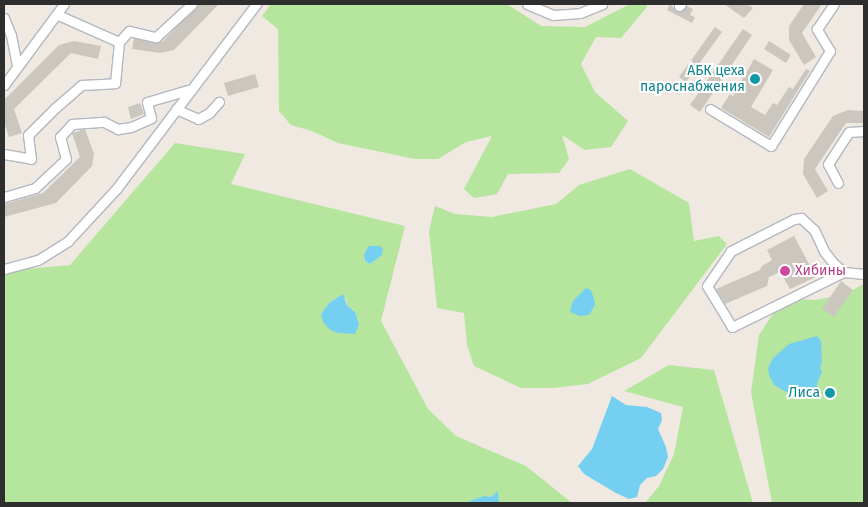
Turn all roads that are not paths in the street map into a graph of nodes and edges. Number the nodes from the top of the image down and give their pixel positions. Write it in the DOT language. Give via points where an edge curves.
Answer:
graph roads {
  1 [pos="64,4"];
  2 [pos="192,4"];
  3 [pos="256,4"];
  4 [pos="527,4"];
  5 [pos="602,4"];
  6 [pos="834,4"];
  7 [pos="58,15"];
  8 [pos="4,18"];
  9 [pos="7,36"];
  10 [pos="119,42"];
  11 [pos="17,66"];
  12 [pos="4,84"];
  13 [pos="188,90"];
  14 [pos="219,102"];
  15 [pos="176,109"];
  16 [pos="710,109"];
  17 [pos="864,131"];
  18 [pos="4,154"];
  19 [pos="838,183"];
  20 [pos="4,197"];
  21 [pos="4,269"];
  22 [pos="844,272"];
  23 [pos="864,272"];
  1 -- 7 [label="street"];
  2 -- 10 [label="street" via="156,37 129,31"];
  3 -- 13 [label="street"];
  4 -- 5 [label="street" via="553,15 580,13"];
  6 -- 16 [label="street" via="817,29 830,51 772,146"];
  7 -- 10 [label="street"];
  7 -- 11 [label="street"];
  8 -- 9 [label="street"];
  9 -- 11 [label="street"];
  10 -- 18 [label="street" via="115,83 82,85 54,109 28,136 31,159"];
  11 -- 12 [label="street"];
  13 -- 15 [label="street"];
  13 -- 20 [label="street" via="147,102 151,118 131,126 118,129 104,122 72,124 60,137 66,160 35,188"];
  14 -- 15 [label="street" via="198,119"];
  15 -- 21 [label="street" via="117,188 68,241 38,260"];
  17 -- 19 [label="street" via="849,132 828,164"];
  22 -- 22 [label="street" via="732,327 707,286 731,251 802,218 814,230 834,264"];
  22 -- 23 [label="street"];
}
